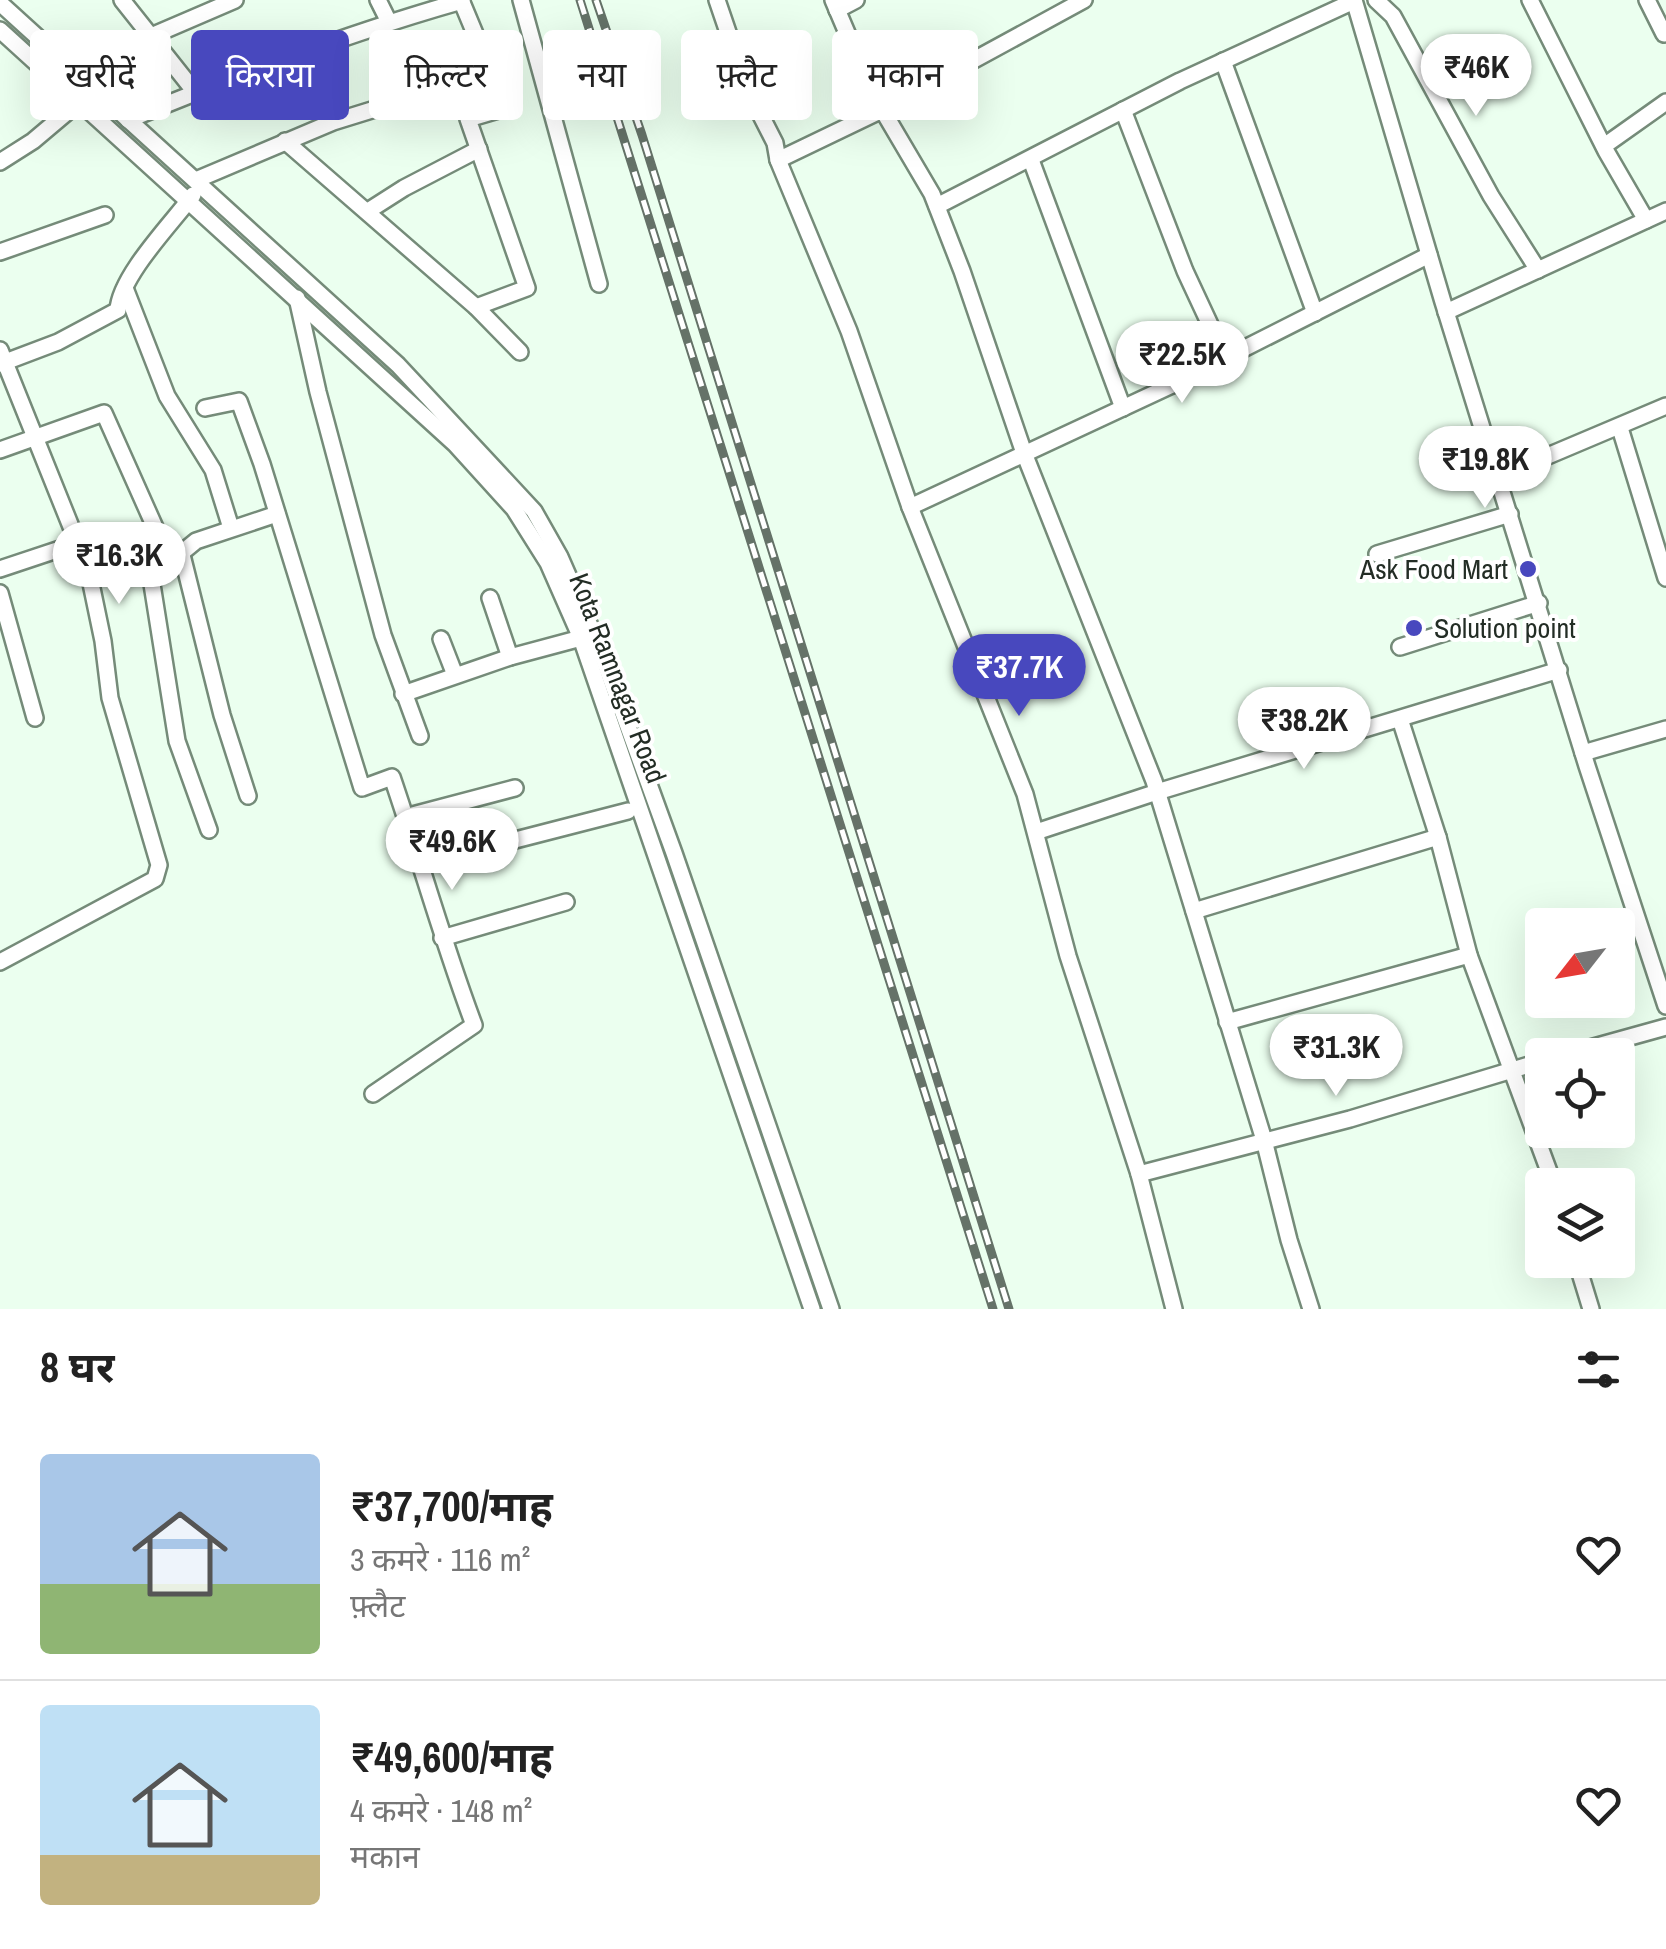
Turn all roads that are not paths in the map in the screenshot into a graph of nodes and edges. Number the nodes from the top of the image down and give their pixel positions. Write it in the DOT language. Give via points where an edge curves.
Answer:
graph roads {
  1 [pos="122,0"];
  2 [pos="235,0"];
  3 [pos="378,0"];
  4 [pos="462,0"];
  5 [pos="521,0"];
  6 [pos="717,0"];
  7 [pos="856,0"];
  8 [pos="1084,0"];
  9 [pos="1376,0"];
  10 [pos="1530,0"];
  11 [pos="1647,0"];
  12 [pos="1354,1"];
  13 [pos="2,2"];
  14 [pos="835,5"];
  15 [pos="389,22"];
  16 [pos="0,30"];
  17 [pos="32,30"];
  18 [pos="144,30"];
  19 [pos="165,30"];
  20 [pos="474,30"];
  21 [pos="846,30"];
  22 [pos="1664,34"];
  23 [pos="349,36"];
  24 [pos="30,58"];
  25 [pos="978,58"];
  26 [pos="1223,61"];
  27 [pos="171,63"];
  28 [pos="191,87"];
  29 [pos="1666,102"];
  30 [pos="1123,110"];
  31 [pos="369,112"];
  32 [pos="58,120"];
  33 [pos="97,120"];
  34 [pos="128,120"];
  35 [pos="468,120"];
  36 [pos="861,120"];
  37 [pos="888,120"];
  38 [pos="285,141"];
  39 [pos="1604,146"];
  40 [pos="478,148"];
  41 [pos="778,160"];
  42 [pos="1031,160"];
  43 [pos="0,162"];
  44 [pos="199,182"];
  45 [pos="189,200"];
  46 [pos="937,206"];
  47 [pos="368,211"];
  48 [pos="1666,211"];
  49 [pos="106,216"];
  50 [pos="1646,220"];
  51 [pos="0,252"];
  52 [pos="1430,255"];
  53 [pos="1538,270"];
  54 [pos="599,284"];
  55 [pos="124,288"];
  56 [pos="297,298"];
  57 [pos="476,307"];
  58 [pos="1446,312"];
  59 [pos="1315,313"];
  60 [pos="520,352"];
  61 [pos="1226,358"];
  62 [pos="2,359"];
  63 [pos="1666,406"];
  64 [pos="205,408"];
  65 [pos="1124,408"];
  66 [pos="1620,428"];
  67 [pos="34,438"];
  68 [pos="0,450"];
  69 [pos="1024,454"];
  70 [pos="1498,477"];
  71 [pos="910,507"];
  72 [pos="278,514"];
  73 [pos="1510,514"];
  74 [pos="231,528"];
  75 [pos="78,543"];
  76 [pos="1377,554"];
  77 [pos="175,556"];
  78 [pos="0,569"];
  79 [pos="1666,578"];
  80 [pos="0,592"];
  81 [pos="490,598"];
  82 [pos="1539,604"];
  83 [pos="580,638"];
  84 [pos="441,639"];
  85 [pos="1400,647"];
  86 [pos="510,657"];
  87 [pos="1559,670"];
  88 [pos="455,676"];
  89 [pos="403,694"];
  90 [pos="35,718"];
  91 [pos="1400,719"];
  92 [pos="1666,729"];
  93 [pos="420,736"];
  94 [pos="1583,753"];
  95 [pos="514,788"];
  96 [pos="1157,792"];
  97 [pos="248,796"];
  98 [pos="628,811"];
  99 [pos="405,817"];
  100 [pos="209,830"];
  101 [pos="1036,832"];
  102 [pos="1438,838"];
  103 [pos="422,864"];
  104 [pos="566,902"];
  105 [pos="1194,911"];
  106 [pos="442,938"];
  107 [pos="1469,954"];
  108 [pos="0,962"];
  109 [pos="1666,1006"];
  110 [pos="1228,1022"];
  111 [pos="1666,1027"];
  112 [pos="1626,1038"];
  113 [pos="1525,1066"];
  114 [pos="1510,1070"];
  115 [pos="373,1094"];
  116 [pos="1264,1140"];
  117 [pos="1547,1168"];
  118 [pos="1138,1174"];
  119 [pos="1581,1278"];
  120 [pos="812,1309"];
  121 [pos="831,1309"];
  122 [pos="1174,1309"];
  123 [pos="1311,1309"];
  124 [pos="1590,1309"];
  1 -- 18 [label="street"];
  2 -- 19 [label="street"];
  3 -- 15 [label="street"];
  4 -- 15 [label="street"];
  4 -- 20 [label="street"];
  5 -- 54 [label="street"];
  6 -- 41 [label="street"];
  7 -- 14 [label="street"];
  8 -- 25 [label="street"];
  9 -- 53 [label="street" via="1394,16"];
  10 -- 39 [label="street"];
  11 -- 22 [label="street"];
  12 -- 26 [label="street"];
  12 -- 52 [label="street"];
  13 -- 17 [label="street"];
  14 -- 21 [label="street"];
  15 -- 23 [label="street"];
  16 -- 24 [label="street, Kota Ramnagar Road"];
  26 -- 30 [label="street"];
  26 -- 59 [label="street"];
  27 -- 28 [label="street"];
  29 -- 39 [label="street"];
  30 -- 42 [label="street"];
  30 -- 61 [label="street"];
  31 -- 38 [label="street"];
  32 -- 43 [label="street"];
  33 -- 45 [label="street, Kota Ramnagar Road"];
  34 -- 44 [label="street"];
  35 -- 40 [label="street"];
  36 -- 41 [label="street"];
  37 -- 46 [label="street"];
  38 -- 44 [label="street"];
  38 -- 47 [label="street"];
  39 -- 50 [label="street"];
  40 -- 47 [label="street"];
  40 -- 57 [label="street" via="527,288"];
  41 -- 71 [label="street"];
  42 -- 46 [label="street"];
  42 -- 65 [label="street"];
  44 -- 45 [label="street"];
  44 -- 121 [label="street" via="398,365 534,511 560,557 681,871"];
  45 -- 55 [label="street"];
  45 -- 56 [label="street, Kota Ramnagar Road"];
  46 -- 69 [label="street"];
  47 -- 57 [label="street"];
  48 -- 50 [label="street"];
  49 -- 51 [label="street"];
  50 -- 53 [label="street"];
  52 -- 58 [label="street"];
  52 -- 59 [label="street"];
  53 -- 58 [label="street"];
  55 -- 62 [label="street" via="118,310 58,342"];
  55 -- 74 [label="street" via="167,396 213,470"];
  56 -- 83 [label="street, Kota Ramnagar Road" via="456,444 514,509 548,563"];
  56 -- 89 [label="street" via="382,636"];
  57 -- 60 [label="street"];
  58 -- 70 [label="street"];
  59 -- 61 [label="street"];
  61 -- 65 [label="street"];
  62 -- 67 [label="street"];
  63 -- 66 [label="street"];
  64 -- 72 [label="street" via="238,401"];
  65 -- 69 [label="street"];
  66 -- 70 [label="street"];
  66 -- 79 [label="street"];
  67 -- 68 [label="street"];
  67 -- 75 [label="street"];
  67 -- 77 [label="street" via="104,413"];
  69 -- 71 [label="street"];
  69 -- 96 [label="street"];
  70 -- 73 [label="street"];
  71 -- 101 [label="street"];
  72 -- 74 [label="street"];
  72 -- 99 [label="street" via="362,788 392,777"];
  73 -- 76 [label="street"];
  73 -- 82 [label="street"];
  74 -- 77 [label="street"];
  75 -- 78 [label="street"];
  75 -- 108 [label="street" via="110,698 159,865 155,879"];
  77 -- 97 [label="street"];
  77 -- 100 [label="street" via="151,578 177,741"];
  80 -- 90 [label="street"];
  81 -- 86 [label="street"];
  82 -- 85 [label="street"];
  82 -- 87 [label="street"];
  83 -- 86 [label="street"];
  83 -- 120 [label="street, Kota Ramnagar Road"];
  84 -- 88 [label="street"];
  86 -- 88 [label="street"];
  87 -- 91 [label="street"];
  87 -- 94 [label="street"];
  88 -- 89 [label="street"];
  89 -- 93 [label="street"];
  91 -- 96 [label="street"];
  91 -- 102 [label="street"];
  92 -- 94 [label="street"];
  94 -- 109 [label="street"];
  95 -- 99 [label="street"];
  96 -- 101 [label="street"];
  96 -- 105 [label="street"];
  98 -- 103 [label="street"];
  99 -- 103 [label="street"];
  101 -- 118 [label="street"];
  102 -- 105 [label="street"];
  102 -- 107 [label="street"];
  103 -- 106 [label="street"];
  104 -- 106 [label="street"];
  105 -- 110 [label="street"];
  106 -- 115 [label="street" via="474,1024"];
  107 -- 110 [label="street"];
  107 -- 114 [label="street"];
  110 -- 116 [label="street"];
  111 -- 112 [label="street"];
  113 -- 114 [label="street"];
  114 -- 116 [label="street"];
  114 -- 117 [label="street"];
  116 -- 118 [label="street"];
  116 -- 123 [label="street"];
  118 -- 122 [label="street"];
  119 -- 124 [label="street"];
}
